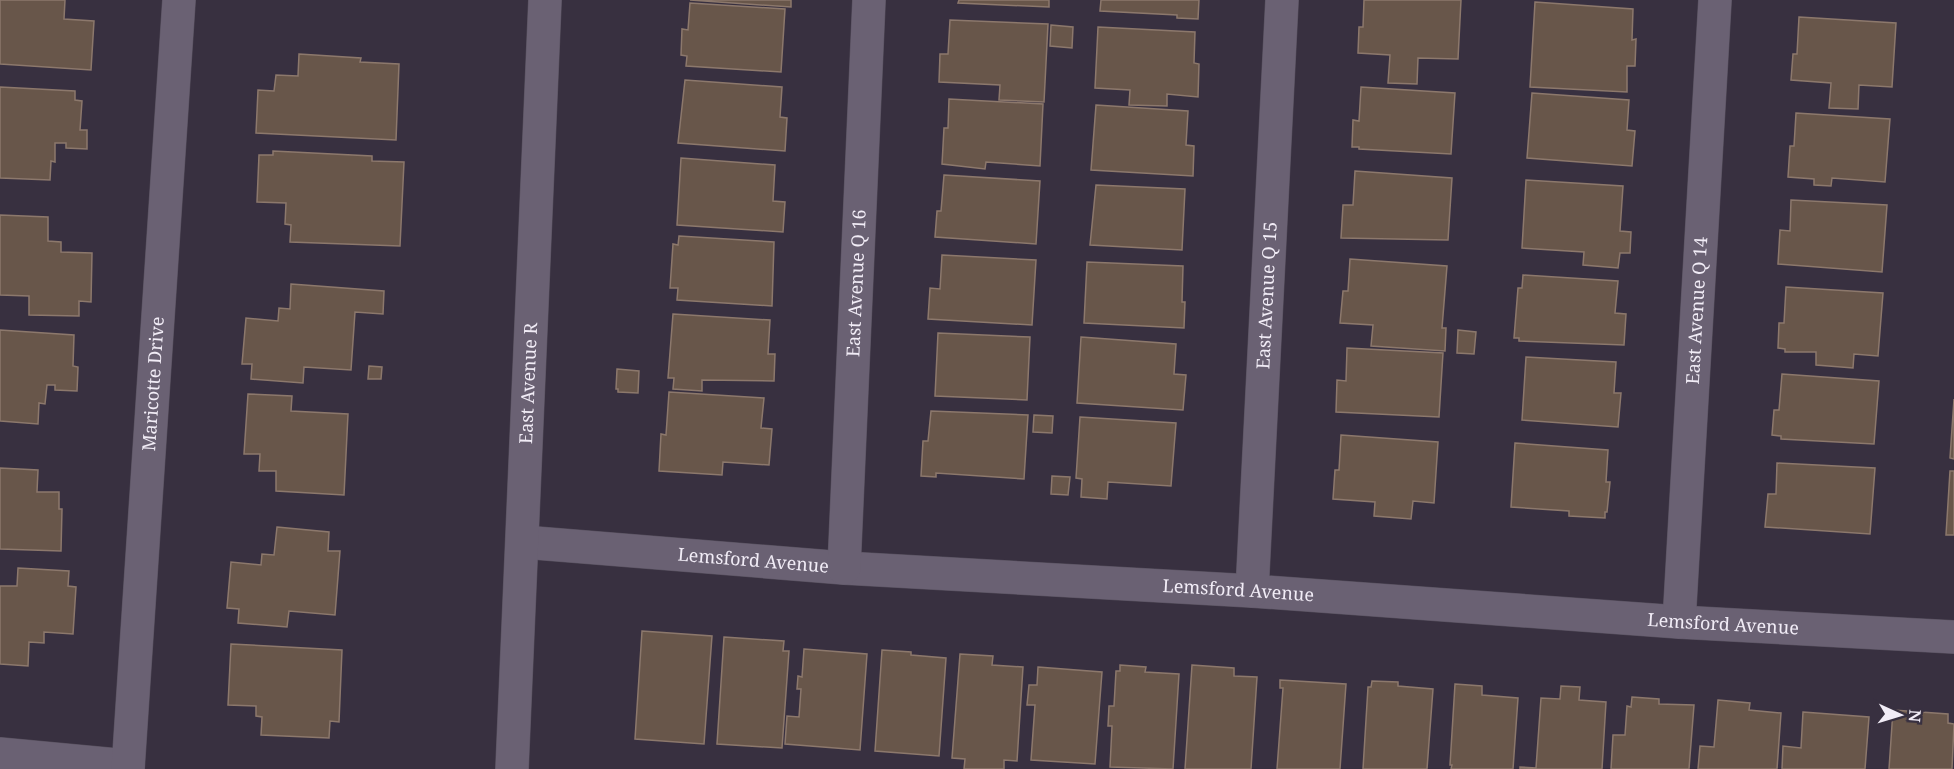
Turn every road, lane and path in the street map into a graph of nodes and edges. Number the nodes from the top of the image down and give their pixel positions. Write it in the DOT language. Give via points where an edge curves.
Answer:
graph roads {
  1 [pos="179,0"];
  2 [pos="545,0"];
  3 [pos="869,0"];
  4 [pos="1282,0"];
  5 [pos="1715,0"];
  6 [pos="523,542"];
  7 [pos="844,568"];
  8 [pos="1252,591"];
  9 [pos="1679,622"];
  10 [pos="1954,637"];
  11 [pos="0,754"];
  12 [pos="128,768"];
  13 [pos="512,769"];
  1 -- 12 [label="street, Maricotte Drive"];
  2 -- 6 [label="street, East Avenue R"];
  3 -- 7 [label="street, East Avenue Q 16"];
  4 -- 8 [label="street, East Avenue Q 15"];
  5 -- 9 [label="street, East Avenue Q 14"];
  6 -- 7 [label="street, Lemsford Avenue"];
  6 -- 13 [label="street, East Avenue R"];
  7 -- 8 [label="street, Lemsford Avenue"];
  8 -- 9 [label="street, Lemsford Avenue"];
  9 -- 10 [label="street, Lemsford Avenue"];
  11 -- 12 [label="street"];
}
